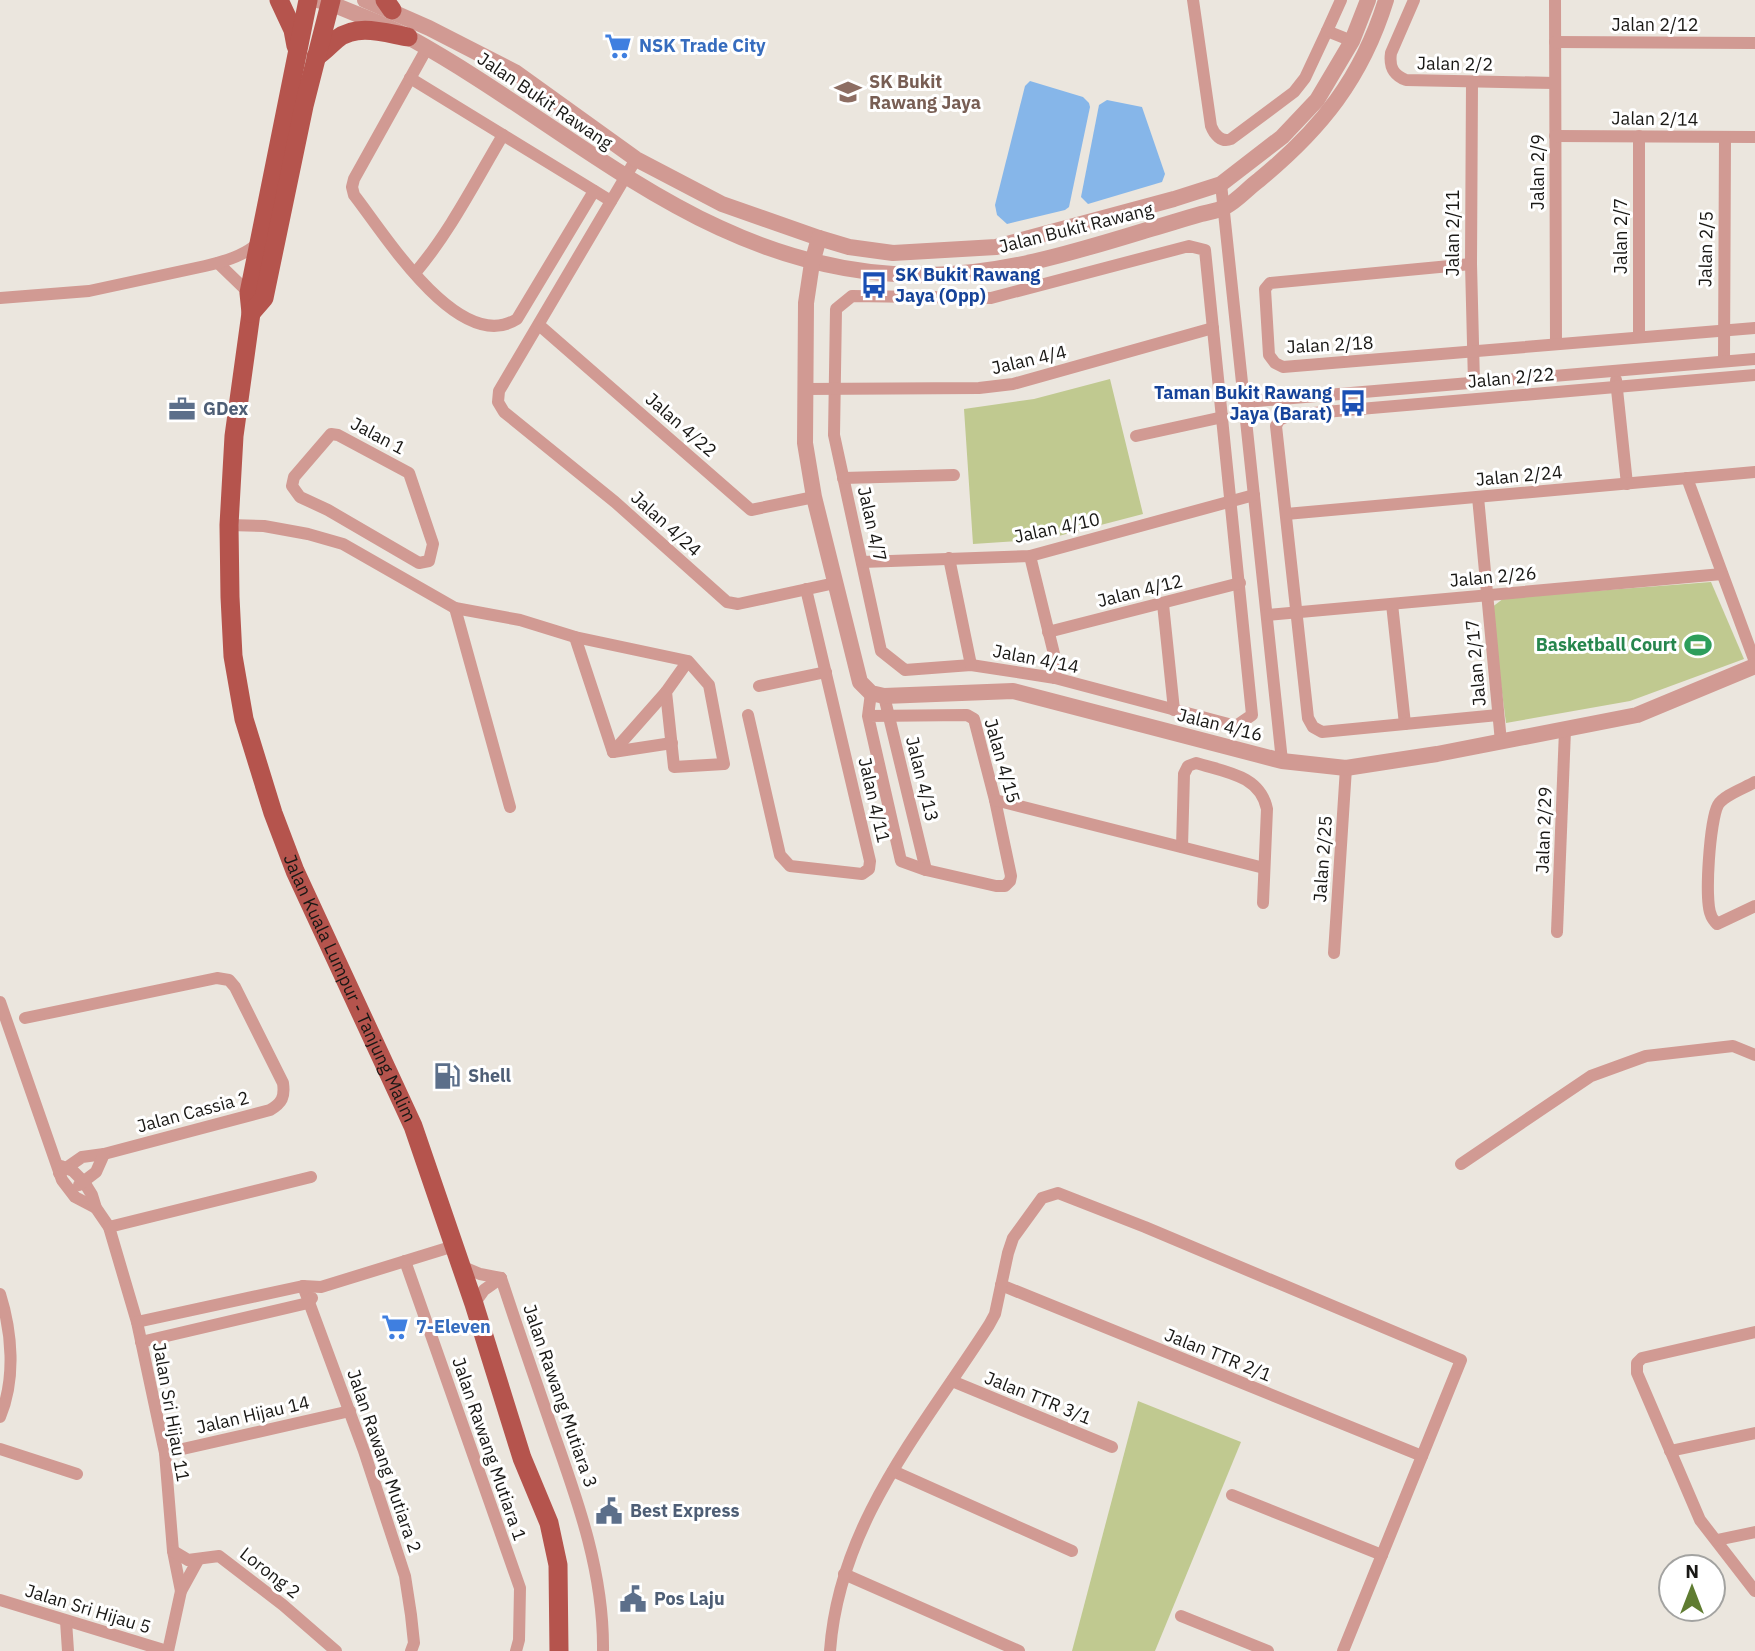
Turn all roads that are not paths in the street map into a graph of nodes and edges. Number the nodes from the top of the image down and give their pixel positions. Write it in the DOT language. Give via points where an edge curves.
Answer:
graph roads {
  1 [pos="279,0"];
  2 [pos="308,0"];
  3 [pos="365,0"];
  4 [pos="1193,0"];
  5 [pos="1341,0"];
  6 [pos="1368,0"];
  7 [pos="1386,0"];
  8 [pos="1414,0"];
  9 [pos="1555,0"];
  10 [pos="326,1"];
  11 [pos="388,5"];
  12 [pos="1327,31"];
  13 [pos="408,37"];
  14 [pos="1352,41"];
  15 [pos="1555,42"];
  16 [pos="1755,43"];
  17 [pos="427,48"];
  18 [pos="306,57"];
  19 [pos="502,66"];
  20 [pos="410,78"];
  21 [pos="1472,83"];
  22 [pos="1555,83"];
  23 [pos="515,103"];
  24 [pos="503,135"];
  25 [pos="1555,136"];
  26 [pos="1639,136"];
  27 [pos="1725,137"];
  28 [pos="1755,137"];
  29 [pos="636,159"];
  30 [pos="625,177"];
  31 [pos="1221,184"];
  32 [pos="594,191"];
  33 [pos="611,201"];
  34 [pos="1224,208"];
  35 [pos="819,238"];
  36 [pos="260,240"];
  37 [pos="218,263"];
  38 [pos="812,263"];
  39 [pos="1471,264"];
  40 [pos="415,273"];
  41 [pos="0,298"];
  42 [pos="250,303"];
  43 [pos="539,325"];
  44 [pos="1213,328"];
  45 [pos="1755,328"];
  46 [pos="1722,331"];
  47 [pos="1639,336"];
  48 [pos="1556,344"];
  49 [pos="1471,351"];
  50 [pos="1755,359"];
  51 [pos="1724,361"];
  52 [pos="1615,371"];
  53 [pos="1755,375"];
  54 [pos="1474,383"];
  55 [pos="1617,387"];
  56 [pos="805,389"];
  57 [pos="834,389"];
  58 [pos="1245,402"];
  59 [pos="1223,417"];
  60 [pos="1136,436"];
  61 [pos="1755,472"];
  62 [pos="954,475"];
  63 [pos="843,478"];
  64 [pos="1687,478"];
  65 [pos="1627,484"];
  66 [pos="1254,495"];
  67 [pos="814,497"];
  68 [pos="1478,497"];
  69 [pos="1232,502"];
  70 [pos="1286,514"];
  71 [pos="352,524"];
  72 [pos="229,526"];
  73 [pos="343,544"];
  74 [pos="1030,556"];
  75 [pos="949,558"];
  76 [pos="862,562"];
  77 [pos="1722,574"];
  78 [pos="835,583"];
  79 [pos="1240,583"];
  80 [pos="806,589"];
  81 [pos="1487,595"];
  82 [pos="1163,604"];
  83 [pos="1392,604"];
  84 [pos="455,608"];
  85 [pos="1297,612"];
  86 [pos="1267,615"];
  87 [pos="1048,632"];
  88 [pos="1751,636"];
  89 [pos="575,637"];
  90 [pos="893,661"];
  91 [pos="688,662"];
  92 [pos="1755,664"];
  93 [pos="971,665"];
  94 [pos="826,672"];
  95 [pos="1060,680"];
  96 [pos="759,686"];
  97 [pos="666,692"];
  98 [pos="878,694"];
  99 [pos="1061,703"];
  100 [pos="1174,710"];
  101 [pos="748,715"];
  102 [pos="1498,715"];
  103 [pos="868,716"];
  104 [pos="888,716"];
  105 [pos="1405,724"];
  106 [pos="1565,730"];
  107 [pos="1501,742"];
  108 [pos="672,743"];
  109 [pos="613,752"];
  110 [pos="1282,761"];
  111 [pos="1346,768"];
  112 [pos="1755,782"];
  113 [pos="995,800"];
  114 [pos="510,807"];
  115 [pos="1182,847"];
  116 [pos="1264,868"];
  117 [pos="926,870"];
  118 [pos="1263,903"];
  119 [pos="1755,906"];
  120 [pos="1557,932"];
  121 [pos="1334,953"];
  122 [pos="0,1002"];
  123 [pos="24,1018"];
  124 [pos="1755,1055"];
  125 [pos="104,1154"];
  126 [pos="1461,1164"];
  127 [pos="61,1168"];
  128 [pos="311,1177"];
  129 [pos="84,1182"];
  130 [pos="70,1193"];
  131 [pos="96,1208"];
  132 [pos="109,1227"];
  133 [pos="454,1246"];
  134 [pos="405,1261"];
  135 [pos="461,1266"];
  136 [pos="500,1278"];
  137 [pos="1001,1285"];
  138 [pos="303,1286"];
  139 [pos="321,1287"];
  140 [pos="0,1294"];
  141 [pos="308,1303"];
  142 [pos="474,1304"];
  143 [pos="137,1322"];
  144 [pos="1755,1332"];
  145 [pos="141,1342"];
  146 [pos="952,1381"];
  147 [pos="349,1411"];
  148 [pos="0,1417"];
  149 [pos="1755,1433"];
  150 [pos="1112,1447"];
  151 [pos="0,1449"];
  152 [pos="1670,1451"];
  153 [pos="164,1453"];
  154 [pos="1422,1457"];
  155 [pos="893,1471"];
  156 [pos="77,1474"];
  157 [pos="1232,1495"];
  158 [pos="1755,1532"];
  159 [pos="1717,1540"];
  160 [pos="173,1550"];
  161 [pos="1072,1550"];
  162 [pos="1382,1555"];
  163 [pos="198,1560"];
  164 [pos="844,1574"];
  165 [pos="181,1591"];
  166 [pos="1755,1591"];
  167 [pos="0,1600"];
  168 [pos="1181,1616"];
  169 [pos="66,1621"];
  170 [pos="558,1650"];
  171 [pos="68,1651"];
  172 [pos="167,1651"];
  173 [pos="336,1651"];
  174 [pos="411,1651"];
  175 [pos="516,1651"];
  176 [pos="603,1651"];
  177 [pos="830,1651"];
  178 [pos="1019,1651"];
  179 [pos="1268,1651"];
  180 [pos="1343,1651"];
  1 -- 18 [label="main road"];
  2 -- 18 [label="main road, Jalan Kuala Lumpur - Tanjung Malim"];
  3 -- 11 [label="street, Jalan Bukit Rawang"];
  4 -- 12 [label="street" via="1211,126 1225,141 1294,92"];
  5 -- 12 [label="street"];
  6 -- 14 [label="street, Jalan Bukit Rawang"];
  7 -- 34 [label="street, Jalan Bukit Rawang" via="1366,53 1325,117"];
  8 -- 21 [label="street, Jalan 2/2" via="1391,53 1392,71 1405,80"];
  9 -- 15 [label="street, Jalan 2/9"];
  10 -- 13 [label="street, Jalan Bukit Rawang"];
  10 -- 18 [label="main road, Jalan Kuala Lumpur - Tanjung Malim"];
  11 -- 19 [label="street, Jalan Bukit Rawang"];
  12 -- 14 [label="street"];
  13 -- 17 [label="street, Jalan Bukit Rawang"];
  13 -- 18 [label="main road" via="355,30"];
  14 -- 31 [label="street, Jalan Bukit Rawang" via="1317,100 1282,138"];
  15 -- 16 [label="street, Jalan 2/12"];
  15 -- 22 [label="street, Jalan 2/9"];
  17 -- 20 [label="street"];
  17 -- 23 [label="street, Jalan Bukit Rawang"];
  18 -- 36 [label="main road, Jalan Kuala Lumpur - Tanjung Malim"];
  18 -- 42 [label="main road, Jalan Kuala Lumpur - Tanjung Malim" via="264,298"];
  19 -- 23 [label="street" via="502,87"];
  19 -- 29 [label="street, Jalan Bukit Rawang"];
  20 -- 24 [label="street"];
  20 -- 40 [label="street" via="352,187"];
  21 -- 22 [label="street, Jalan 2/2"];
  21 -- 39 [label="street, Jalan 2/11"];
  22 -- 25 [label="street, Jalan 2/9"];
  23 -- 30 [label="street, Jalan Bukit Rawang"];
  24 -- 32 [label="street"];
  24 -- 40 [label="street"];
  25 -- 26 [label="street, Jalan 2/14"];
  25 -- 48 [label="street, Jalan 2/9"];
  26 -- 27 [label="street, Jalan 2/14"];
  26 -- 47 [label="street, Jalan 2/7"];
  27 -- 28 [label="street, Jalan 2/14"];
  27 -- 46 [label="street, Jalan 2/5"];
  29 -- 30 [label="street"];
  29 -- 35 [label="street, Jalan Bukit Rawang" via="722,204"];
  30 -- 33 [label="street"];
  30 -- 38 [label="street, Jalan Bukit Rawang" via="706,223"];
  31 -- 34 [label="street"];
  31 -- 35 [label="street, Jalan Bukit Rawang" via="996,247 893,253"];
  32 -- 33 [label="street"];
  32 -- 40 [label="street" via="517,318 507,324 477,324 447,307"];
  33 -- 43 [label="street"];
  34 -- 38 [label="street, Jalan Bukit Rawang" via="991,269 923,276"];
  34 -- 58 [label="street"];
  35 -- 38 [label="street"];
  36 -- 37 [label="street"];
  36 -- 42 [label="main road, Jalan Kuala Lumpur - Tanjung Malim"];
  37 -- 41 [label="street" via="89,291"];
  37 -- 42 [label="street"];
  38 -- 56 [label="street" via="806,303"];
  39 -- 49 [label="street, Jalan 2/11"];
  39 -- 49 [label="street, Jalan 2/18" via="1270,283 1265,289 1269,355 1283,367"];
  42 -- 72 [label="main road, Jalan Kuala Lumpur - Tanjung Malim" via="233,436"];
  43 -- 67 [label="street, Jalan 4/22" via="751,510"];
  43 -- 80 [label="street, Jalan 4/24" via="499,391 498,402 504,412 727,602 738,604"];
  44 -- 57 [label="street, Jalan 4/4" via="1013,384"];
  44 -- 57 [label="street, Jalan 4/7" via="1205,250 1189,246 991,298 852,296 836,309"];
  44 -- 59 [label="street"];
  45 -- 46 [label="street"];
  46 -- 47 [label="street"];
  46 -- 51 [label="street, Jalan 2/5"];
  47 -- 48 [label="street"];
  48 -- 49 [label="street"];
  49 -- 54 [label="street, Jalan 2/11"];
  50 -- 51 [label="street"];
  51 -- 52 [label="street"];
  52 -- 54 [label="street"];
  52 -- 55 [label="street"];
  53 -- 55 [label="street, Jalan 2/22"];
  54 -- 58 [label="street"];
  55 -- 65 [label="street"];
  55 -- 70 [label="street, Jalan 2/22" via="1290,415 1276,426"];
  56 -- 57 [label="street, Jalan 4/4"];
  56 -- 67 [label="street" via="805,443"];
  57 -- 63 [label="street, Jalan 4/7" via="834,435"];
  58 -- 66 [label="street"];
  59 -- 60 [label="street"];
  59 -- 69 [label="street"];
  61 -- 64 [label="street, Jalan 2/24"];
  62 -- 63 [label="street"];
  63 -- 76 [label="street, Jalan 4/7"];
  64 -- 65 [label="street, Jalan 2/24"];
  64 -- 77 [label="street"];
  65 -- 68 [label="street, Jalan 2/24"];
  66 -- 69 [label="street, Jalan 4/10"];
  66 -- 86 [label="street"];
  67 -- 78 [label="street"];
  68 -- 70 [label="street, Jalan 2/24"];
  68 -- 81 [label="street, Jalan 2/17"];
  69 -- 74 [label="street, Jalan 4/10"];
  69 -- 79 [label="street"];
  70 -- 85 [label="street"];
  71 -- 71 [label="street, Jalan 1" via="300,497 292,486 294,477 331,434 409,473 433,544 430,558 419,563"];
  71 -- 73 [label="street"];
  72 -- 73 [label="street" via="264,527"];
  72 -- 133 [label="main road, Jalan Kuala Lumpur - Tanjung Malim" via="233,656 244,719 265,789 295,871 412,1126"];
  73 -- 84 [label="street"];
  74 -- 75 [label="street, Jalan 4/10"];
  74 -- 87 [label="street"];
  75 -- 76 [label="street, Jalan 4/10"];
  75 -- 93 [label="street"];
  76 -- 90 [label="street, Jalan 4/7" via="881,651"];
  77 -- 81 [label="street, Jalan 2/26"];
  77 -- 88 [label="street"];
  78 -- 80 [label="street, Jalan 4/24"];
  78 -- 98 [label="street" via="860,682"];
  79 -- 82 [label="street, Jalan 4/12"];
  79 -- 100 [label="street, Jalan 4/14" via="1252,715 1236,726"];
  80 -- 94 [label="street, Jalan 4/11"];
  81 -- 83 [label="street, Jalan 2/26"];
  81 -- 102 [label="street, Jalan 2/17"];
  82 -- 87 [label="street, Jalan 4/12"];
  82 -- 100 [label="street"];
  83 -- 85 [label="street, Jalan 2/26"];
  83 -- 105 [label="street"];
  84 -- 89 [label="street" via="520,620"];
  84 -- 114 [label="street"];
  85 -- 86 [label="street, Jalan 2/26"];
  85 -- 105 [label="street" via="1308,718 1313,727 1322,732"];
  86 -- 110 [label="street"];
  87 -- 95 [label="street"];
  88 -- 92 [label="street"];
  89 -- 91 [label="street"];
  89 -- 109 [label="street"];
  90 -- 93 [label="street, Jalan 4/14" via="905,670"];
  91 -- 97 [label="street"];
  91 -- 108 [label="street" via="709,685 724,764 674,767"];
  92 -- 106 [label="street, Jalan 4/16" via="1637,715"];
  93 -- 95 [label="street, Jalan 4/14"];
  94 -- 96 [label="street"];
  94 -- 101 [label="street, Jalan 4/11" via="870,861 862,874 790,866 780,855"];
  95 -- 99 [label="street"];
  95 -- 100 [label="street, Jalan 4/14"];
  97 -- 108 [label="street"];
  97 -- 109 [label="street"];
  98 -- 99 [label="street, Jalan 4/16" via="1013,691"];
  98 -- 103 [label="street"];
  98 -- 104 [label="street, Jalan 4/13"];
  99 -- 110 [label="street, Jalan 4/16"];
  102 -- 105 [label="street"];
  102 -- 107 [label="street, Jalan 2/17"];
  103 -- 104 [label="street, Jalan 4/15"];
  103 -- 117 [label="street" via="901,861"];
  104 -- 113 [label="street, Jalan 4/15" via="972,717"];
  104 -- 117 [label="street, Jalan 4/13"];
  106 -- 107 [label="street, Jalan 4/16"];
  106 -- 120 [label="street, Jalan 2/29"];
  107 -- 111 [label="street, Jalan 4/16"];
  108 -- 109 [label="street"];
  110 -- 111 [label="street, Jalan 4/16"];
  111 -- 121 [label="street, Jalan 2/25"];
  112 -- 119 [label="street" via="1719,802 1710,831 1709,902 1717,924"];
  113 -- 115 [label="street"];
  113 -- 117 [label="street, Jalan 4/15" via="1010,881 996,886"];
  115 -- 116 [label="street"];
  115 -- 116 [label="street" via="1184,774 1196,763 1250,780 1265,797"];
  116 -- 118 [label="street"];
  122 -- 127 [label="street"];
  123 -- 125 [label="street, Jalan Cassia 2" via="217,978 226,978 235,987 283,1083 279,1105"];
  124 -- 126 [label="street" via="1733,1046 1646,1056 1591,1076"];
  125 -- 127 [label="street, Jalan Cassia 2" via="82,1157"];
  125 -- 129 [label="street"];
  127 -- 129 [label="street"];
  127 -- 130 [label="street"];
  128 -- 132 [label="street"];
  129 -- 130 [label="street"];
  129 -- 131 [label="street, Jalan Sri Hijau 11"];
  130 -- 131 [label="street"];
  131 -- 132 [label="street, Jalan Sri Hijau 11"];
  132 -- 143 [label="street, Jalan Sri Hijau 11"];
  133 -- 134 [label="street"];
  133 -- 135 [label="main road, Jalan Kuala Lumpur - Tanjung Malim"];
  134 -- 139 [label="street"];
  134 -- 175 [label="street, Jalan Rawang Mutiara 1" via="520,1588"];
  135 -- 136 [label="street"];
  135 -- 142 [label="main road, Jalan Kuala Lumpur - Tanjung Malim"];
  136 -- 142 [label="street"];
  136 -- 176 [label="street, Jalan Rawang Mutiara 3" via="588,1534"];
  137 -- 146 [label="street" via="995,1314"];
  137 -- 154 [label="street, Jalan TTR 2/1"];
  137 -- 154 [label="street" via="1013,1238 1042,1198 1058,1193 1086,1203 1461,1360"];
  138 -- 139 [label="street"];
  138 -- 141 [label="street, Jalan Rawang Mutiara 2"];
  138 -- 143 [label="street"];
  139 -- 141 [label="street"];
  140 -- 148 [label="street" via="11,1354"];
  141 -- 145 [label="street"];
  141 -- 147 [label="street, Jalan Rawang Mutiara 2"];
  142 -- 170 [label="main road, Jalan Kuala Lumpur - Tanjung Malim" via="519,1448 549,1523 558,1565"];
  143 -- 145 [label="street, Jalan Sri Hijau 11"];
  144 -- 152 [label="street" via="1642,1358 1637,1363 1637,1373"];
  145 -- 153 [label="street, Jalan Sri Hijau 11"];
  146 -- 150 [label="street, Jalan TTR 3/1"];
  146 -- 155 [label="street"];
  147 -- 153 [label="street, Jalan Hijau 14"];
  147 -- 174 [label="street, Jalan Rawang Mutiara 2" via="405,1576 413,1629"];
  149 -- 152 [label="street"];
  151 -- 156 [label="street"];
  152 -- 159 [label="street" via="1700,1520"];
  153 -- 160 [label="street, Jalan Sri Hijau 11"];
  154 -- 162 [label="street"];
  155 -- 161 [label="street"];
  155 -- 164 [label="street" via="865,1519"];
  157 -- 162 [label="street"];
  158 -- 159 [label="street"];
  159 -- 166 [label="street"];
  160 -- 163 [label="street, Lorong 2" via="188,1560"];
  160 -- 165 [label="street, Jalan Sri Hijau 11"];
  162 -- 180 [label="street"];
  163 -- 165 [label="street, Jalan Sri Hijau 11"];
  163 -- 173 [label="street, Lorong 2" via="220,1557"];
  164 -- 177 [label="street"];
  164 -- 178 [label="street"];
  165 -- 172 [label="street, Jalan Sri Hijau 11"];
  167 -- 169 [label="street, Jalan Sri Hijau 5"];
  168 -- 179 [label="street"];
  169 -- 171 [label="street"];
  169 -- 172 [label="street, Jalan Sri Hijau 5"];
}
